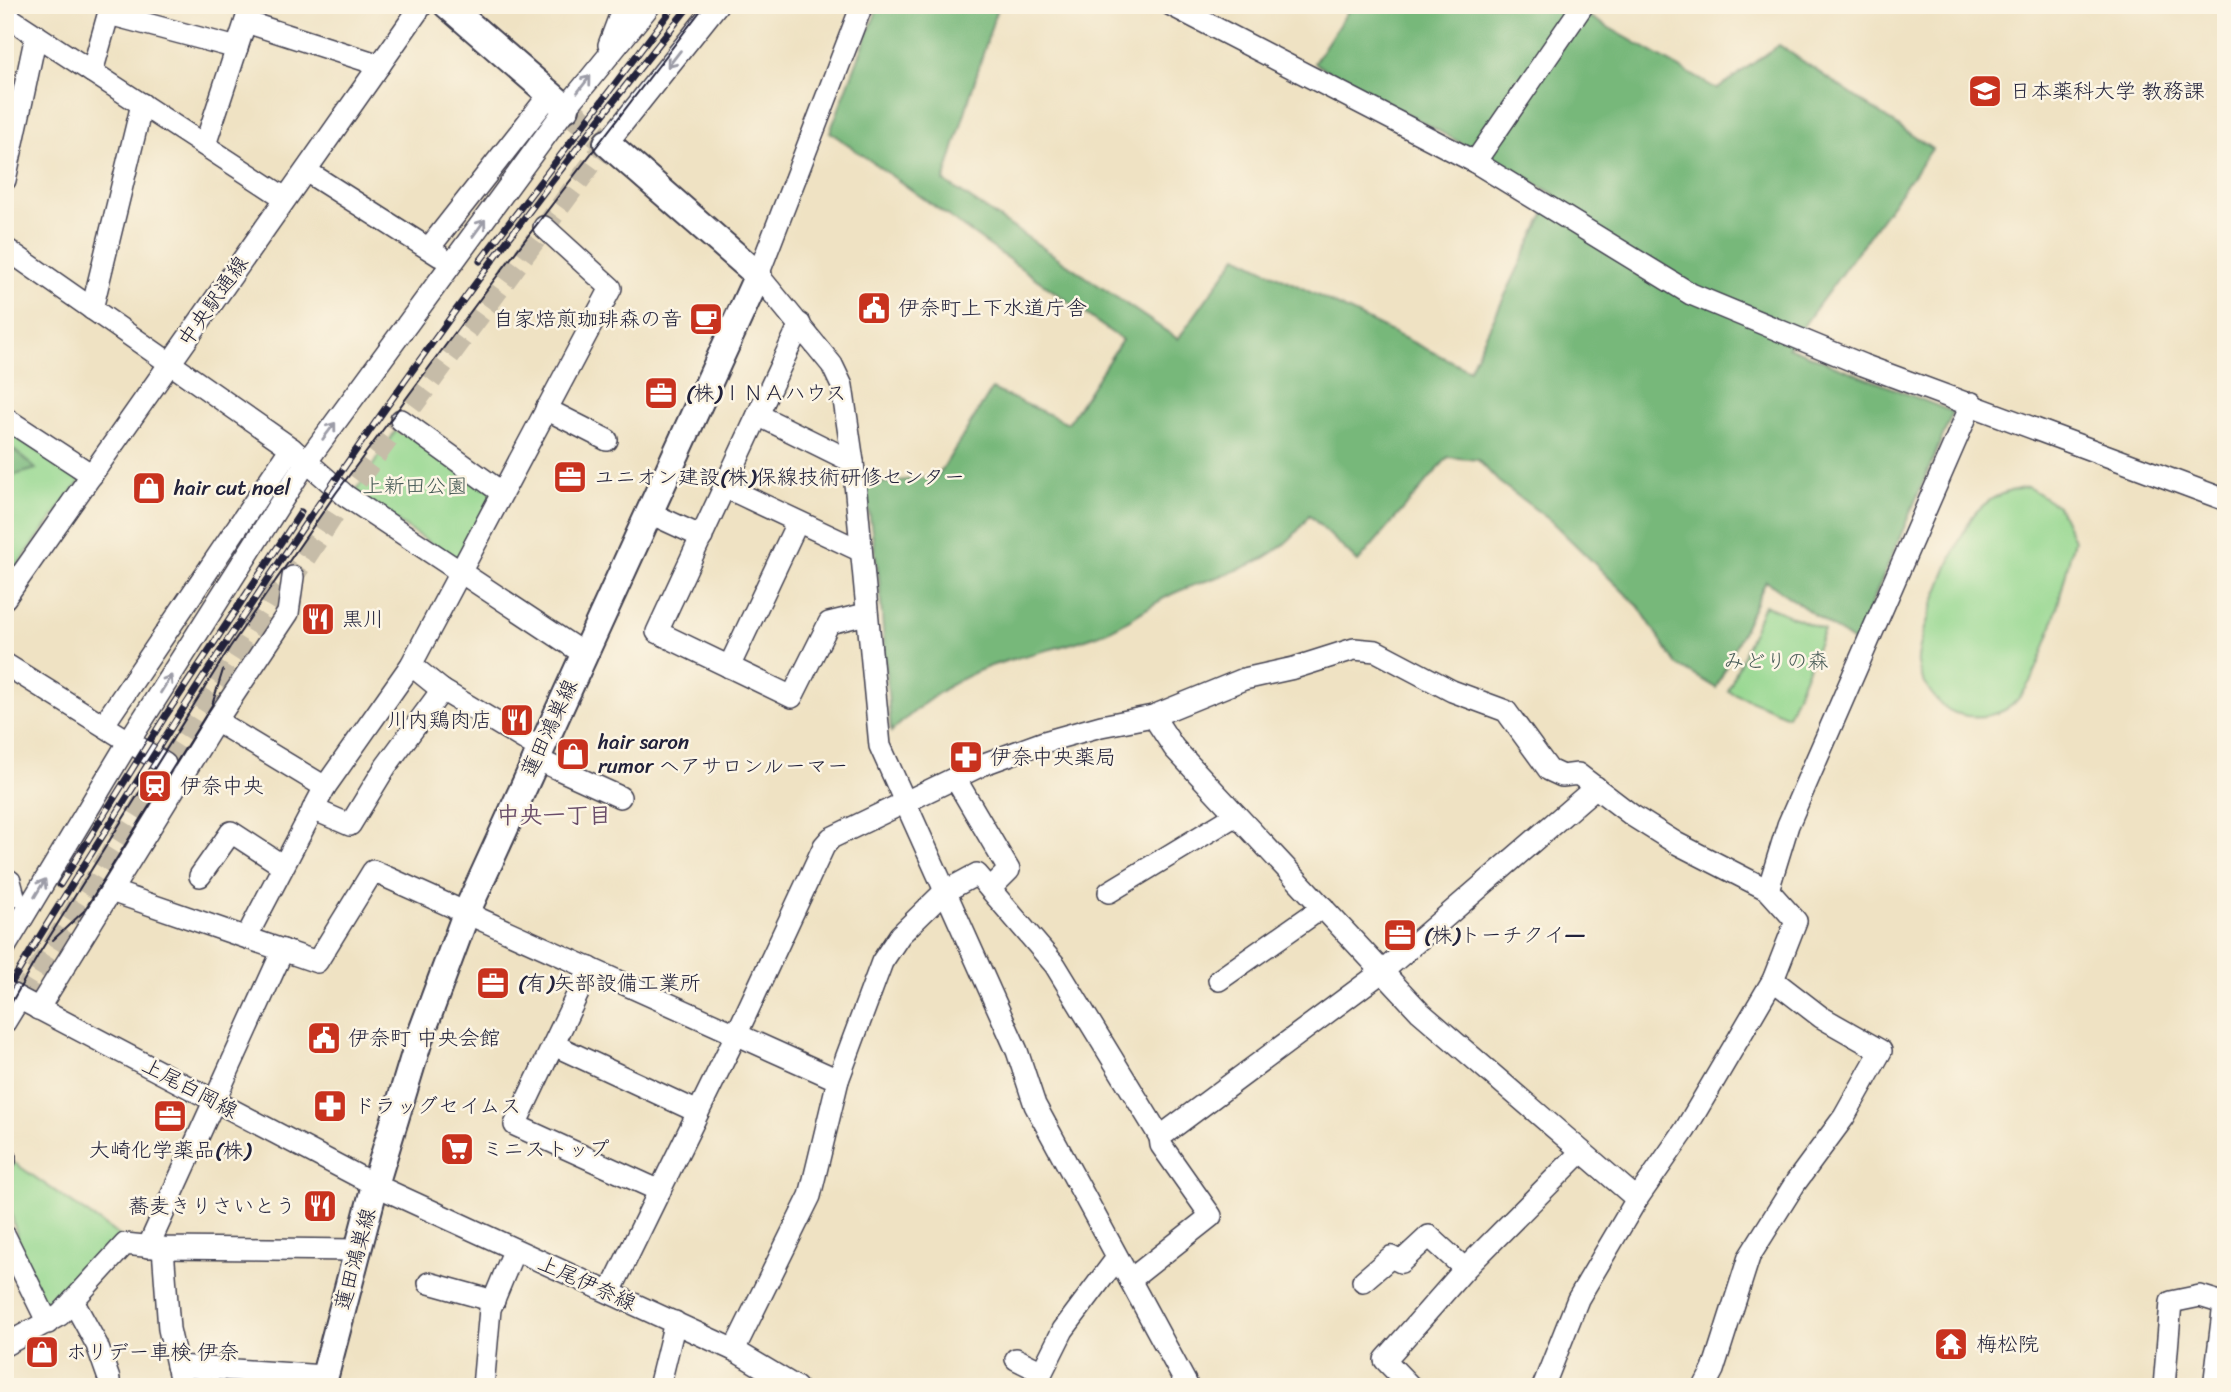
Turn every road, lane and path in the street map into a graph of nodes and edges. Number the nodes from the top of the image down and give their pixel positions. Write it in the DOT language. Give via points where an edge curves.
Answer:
graph roads {
  1 [pos="422,5"];
  2 [pos="447,5"];
  3 [pos="624,5"];
  4 [pos="650,5"];
  5 [pos="717,5"];
  6 [pos="862,5"];
  7 [pos="1171,5"];
  8 [pos="1583,5"];
  9 [pos="110,10"];
  10 [pos="248,14"];
  11 [pos="5,15"];
  12 [pos="36,35"];
  13 [pos="237,48"];
  14 [pos="603,60"];
  15 [pos="380,65"];
  16 [pos="92,72"];
  17 [pos="558,101"];
  18 [pos="142,104"];
  19 [pos="607,143"];
  20 [pos="205,145"];
  21 [pos="1475,162"];
  22 [pos="306,171"];
  23 [pos="5,180"];
  24 [pos="285,198"];
  25 [pos="544,227"];
  26 [pos="5,248"];
  27 [pos="429,248"];
  28 [pos="453,265"];
  29 [pos="758,275"];
  30 [pos="92,309"];
  31 [pos="800,324"];
  32 [pos="170,362"];
  33 [pos="1972,403"];
  34 [pos="546,408"];
  35 [pos="758,415"];
  36 [pos="5,418"];
  37 [pos="401,420"];
  38 [pos="607,440"];
  39 [pos="299,455"];
  40 [pos="853,462"];
  41 [pos="92,475"];
  42 [pos="725,487"];
  43 [pos="501,492"];
  44 [pos="2226,500"];
  45 [pos="650,513"];
  46 [pos="797,523"];
  47 [pos="702,537"];
  48 [pos="861,551"];
  49 [pos="462,571"];
  50 [pos="293,577"];
  51 [pos="5,598"];
  52 [pos="866,614"];
  53 [pos="584,654"];
  54 [pos="5,664"];
  55 [pos="411,665"];
  56 [pos="729,667"];
  57 [pos="442,690"];
  58 [pos="1153,716"];
  59 [pos="216,721"];
  60 [pos="104,724"];
  61 [pos="129,741"];
  62 [pos="536,753"];
  63 [pos="165,764"];
  64 [pos="955,778"];
  65 [pos="325,787"];
  66 [pos="1596,787"];
  67 [pos="620,797"];
  68 [pos="903,803"];
  69 [pos="313,809"];
  70 [pos="1236,815"];
  71 [pos="283,866"];
  72 [pos="200,876"];
  73 [pos="990,889"];
  74 [pos="1768,890"];
  75 [pos="111,891"];
  76 [pos="944,892"];
  77 [pos="1109,892"];
  78 [pos="1323,908"];
  79 [pos="467,911"];
  80 [pos="247,936"];
  81 [pos="5,947"];
  82 [pos="283,950"];
  83 [pos="590,968"];
  84 [pos="1383,971"];
  85 [pos="1219,980"];
  86 [pos="1773,980"];
  87 [pos="12,995"];
  88 [pos="38,1009"];
  89 [pos="5,1022"];
  90 [pos="737,1033"];
  91 [pos="554,1045"];
  92 [pos="838,1080"];
  93 [pos="214,1101"];
  94 [pos="698,1112"];
  95 [pos="1160,1137"];
  96 [pos="1581,1152"];
  97 [pos="374,1185"];
  98 [pos="660,1192"];
  99 [pos="1637,1199"];
  100 [pos="5,1236"];
  101 [pos="155,1247"];
  102 [pos="357,1250"];
  103 [pos="514,1251"];
  104 [pos="1117,1258"];
  105 [pos="1465,1269"];
  106 [pos="1130,1280"];
  107 [pos="1363,1281"];
  108 [pos="429,1283"];
  109 [pos="610,1292"];
  110 [pos="73,1301"];
  111 [pos="494,1301"];
  112 [pos="2225,1304"];
  113 [pos="675,1322"];
  114 [pos="48,1323"];
  115 [pos="5,1345"];
  116 [pos="734,1350"];
  117 [pos="1016,1359"];
  118 [pos="177,1366"];
  119 [pos="109,1379"];
  120 [pos="323,1381"];
  121 [pos="182,1387"];
  122 [pos="484,1387"];
  123 [pos="659,1387"];
  124 [pos="796,1387"];
  125 [pos="1188,1387"];
  126 [pos="1411,1387"];
  127 [pos="1543,1387"];
  128 [pos="1704,1387"];
  129 [pos="2164,1387"];
  130 [pos="2214,1387"];
  1 -- 15 [label="street, 中央駅通線"];
  2 -- 17 [label="main road"];
  3 -- 14 [label="street"];
  4 -- 14 [label="street"];
  5 -- 19 [label="street, one-way"];
  6 -- 29 [label="street"];
  7 -- 21 [label="street"];
  8 -- 21 [label="street"];
  9 -- 13 [label="street"];
  9 -- 16 [label="street"];
  10 -- 13 [label="street"];
  10 -- 15 [label="street"];
  11 -- 12 [label="street"];
  12 -- 16 [label="street"];
  12 -- 23 [label="street"];
  13 -- 20 [label="street"];
  17 -- 14 [label="street, one-way"];
  15 -- 22 [label="street, 中央駅通線"];
  16 -- 18 [label="street"];
  17 -- 27 [label="street"];
  28 -- 17 [label="street, one-way"];
  18 -- 20 [label="street"];
  18 -- 30 [label="street"];
  19 -- 29 [label="main road"];
  20 -- 24 [label="street"];
  21 -- 33 [label="street" via="1691,294 1863,365"];
  22 -- 24 [label="street, 中央駅通線"];
  22 -- 27 [label="street"];
  24 -- 32 [label="street, 中央駅通線"];
  25 -- 34 [label="street" via="611,288"];
  26 -- 30 [label="street"];
  27 -- 28 [label="street"];
  39 -- 28 [label="street, one-way"];
  29 -- 31 [label="street"];
  29 -- 45 [label="main road, 蓮田鴻巣線"];
  30 -- 32 [label="street"];
  31 -- 35 [label="street"];
  31 -- 40 [label="street" via="842,386"];
  32 -- 39 [label="street"];
  32 -- 41 [label="street, 中央駅通線"];
  33 -- 44 [label="street"];
  33 -- 74 [label="street" via="1788,825"];
  34 -- 38 [label="street"];
  34 -- 43 [label="street"];
  35 -- 40 [label="street"];
  35 -- 42 [label="street"];
  36 -- 41 [label="street"];
  37 -- 43 [label="street"];
  39 -- 49 [label="street" via="346,496"];
  39 -- 60 [label="street"];
  61 -- 39 [label="street, one-way"];
  40 -- 48 [label="street"];
  41 -- 51 [label="street, 中央駅通線"];
  42 -- 46 [label="street"];
  42 -- 47 [label="street"];
  43 -- 49 [label="street"];
  45 -- 47 [label="street"];
  45 -- 53 [label="main road, 蓮田鴻巣線"];
  46 -- 48 [label="street"];
  46 -- 56 [label="street"];
  47 -- 56 [label="street" via="657,632"];
  48 -- 52 [label="street"];
  49 -- 53 [label="street"];
  49 -- 55 [label="street"];
  50 -- 59 [label="street" via="288,613"];
  52 -- 56 [label="street" via="830,624 792,697"];
  52 -- 68 [label="street" via="880,746"];
  53 -- 62 [label="main road, 蓮田鴻巣線"];
  54 -- 60 [label="street"];
  55 -- 57 [label="street"];
  55 -- 65 [label="street"];
  57 -- 62 [label="street"];
  57 -- 69 [label="street" via="350,825"];
  58 -- 64 [label="street" via="1044,742"];
  58 -- 66 [label="street" via="1244,679 1354,649 1376,651 1452,691 1506,711 1549,770 1562,776 1578,774"];
  58 -- 70 [label="street" via="1174,748"];
  59 -- 65 [label="street"];
  59 -- 75 [label="street"];
  60 -- 61 [label="street"];
  61 -- 63 [label="street"];
  81 -- 61 [label="street, one-way"];
  62 -- 67 [label="street"];
  62 -- 79 [label="main road, 蓮田鴻巣線"];
  64 -- 68 [label="street"];
  64 -- 73 [label="street" via="1009,870"];
  65 -- 69 [label="street"];
  66 -- 74 [label="street" via="1676,843"];
  66 -- 84 [label="street"];
  68 -- 76 [label="street"];
  68 -- 90 [label="street" via="831,838 824,846"];
  69 -- 71 [label="street"];
  70 -- 77 [label="street"];
  70 -- 78 [label="street"];
  71 -- 72 [label="street" via="231,832"];
  71 -- 80 [label="street"];
  73 -- 76 [label="street" via="977,874"];
  73 -- 95 [label="street" via="1055,965"];
  74 -- 86 [label="street" via="1797,921"];
  75 -- 80 [label="street"];
  75 -- 88 [label="street"];
  76 -- 92 [label="street" via="900,935 882,962"];
  76 -- 104 [label="street" via="1017,1051 1035,1105"];
  78 -- 84 [label="street"];
  78 -- 85 [label="street"];
  79 -- 82 [label="street" via="373,871 317,962"];
  79 -- 83 [label="street"];
  79 -- 97 [label="main road, 蓮田鴻巣線" via="420,1037"];
  80 -- 82 [label="street"];
  82 -- 93 [label="street"];
  83 -- 90 [label="street"];
  83 -- 91 [label="street"];
  84 -- 95 [label="street"];
  84 -- 96 [label="street" via="1420,1012"];
  86 -- 99 [label="street" via="1685,1130"];
  86 -- 128 [label="street" via="1821,1017 1881,1051 1844,1117 1749,1257"];
  87 -- 88 [label="street, 上尾白岡線"];
  87 -- 89 [label="street"];
  88 -- 93 [label="street, 上尾白岡線"];
  90 -- 92 [label="street"];
  90 -- 94 [label="street"];
  91 -- 94 [label="street"];
  91 -- 98 [label="street" via="516,1125"];
  92 -- 116 [label="street" via="810,1196"];
  93 -- 97 [label="street, 上尾白岡線"];
  93 -- 101 [label="street"];
  94 -- 98 [label="street"];
  95 -- 106 [label="street" via="1211,1216"];
  96 -- 99 [label="street"];
  96 -- 105 [label="street"];
  97 -- 102 [label="main road, 蓮田鴻巣線"];
  97 -- 103 [label="street, 上尾伊奈線"];
  98 -- 109 [label="street"];
  99 -- 127 [label="street" via="1578,1299"];
  100 -- 114 [label="street"];
  101 -- 102 [label="street"];
  101 -- 110 [label="street" via="125,1244"];
  101 -- 118 [label="street"];
  102 -- 120 [label="main road, 蓮田鴻巣線"];
  103 -- 109 [label="street, 上尾伊奈線"];
  103 -- 111 [label="street"];
  104 -- 106 [label="street"];
  104 -- 117 [label="street" via="1063,1330 1042,1372"];
  105 -- 107 [label="street" via="1429,1236 1401,1262 1391,1256"];
  105 -- 126 [label="street" via="1385,1360"];
  106 -- 125 [label="street"];
  108 -- 111 [label="street"];
  109 -- 113 [label="street, 上尾伊奈線"];
  110 -- 114 [label="street"];
  110 -- 119 [label="street"];
  111 -- 122 [label="street"];
  112 -- 129 [label="street" via="2200,1296 2171,1302"];
  112 -- 130 [label="street"];
  113 -- 116 [label="street, 上尾伊奈線"];
  113 -- 123 [label="street"];
  114 -- 115 [label="street"];
  116 -- 124 [label="street, 上尾伊奈線"];
  118 -- 120 [label="street"];
  118 -- 121 [label="street"];
}
